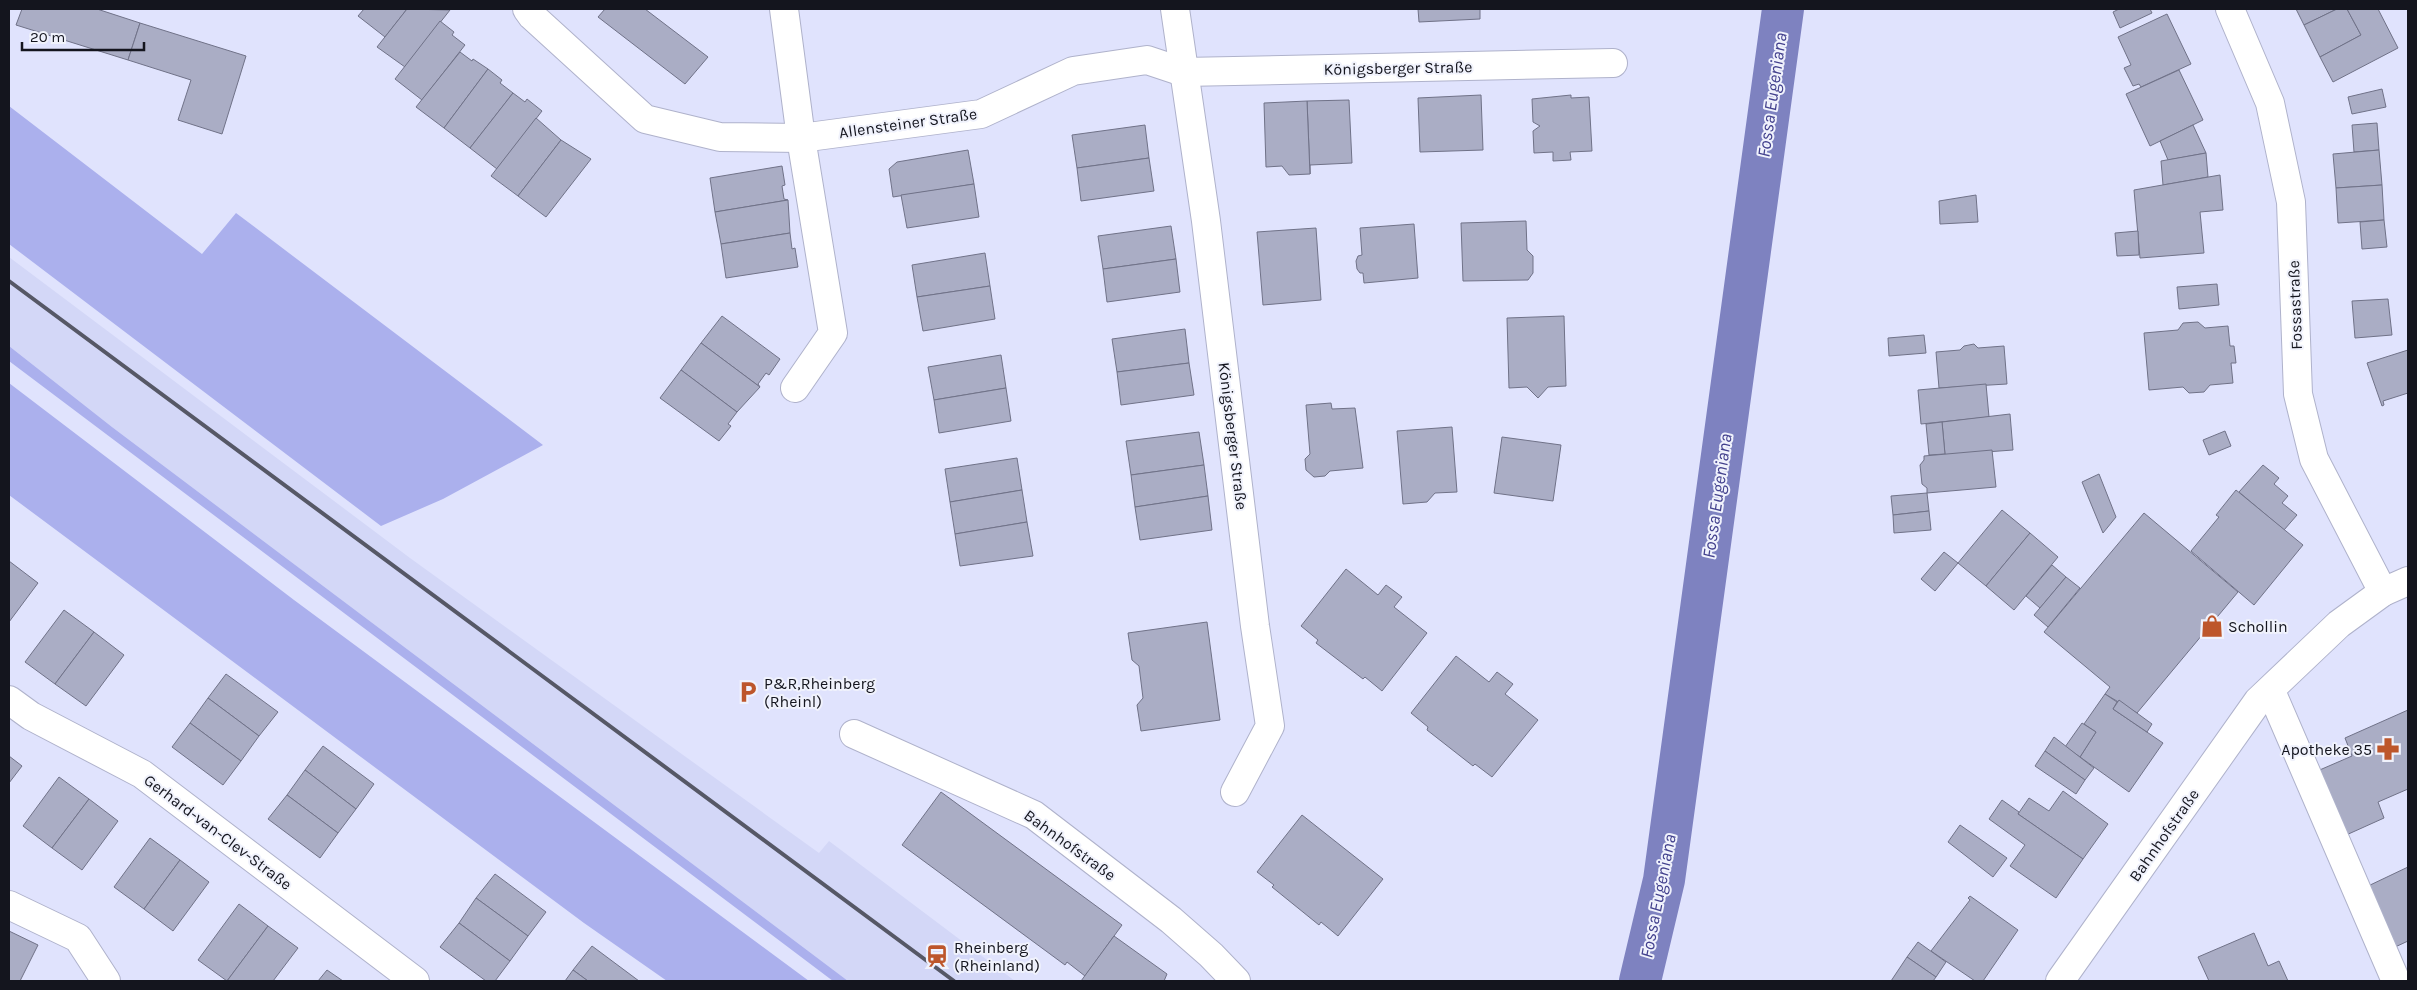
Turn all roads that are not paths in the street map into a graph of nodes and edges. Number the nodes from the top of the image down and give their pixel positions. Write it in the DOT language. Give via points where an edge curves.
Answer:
graph roads {
  1 [pos="527,9"];
  2 [pos="784,9"];
  3 [pos="1175,9"];
  4 [pos="2230,9"];
  5 [pos="1613,63"];
  6 [pos="1183,72"];
  7 [pos="801,138"];
  8 [pos="795,388"];
  9 [pos="2408,580"];
  10 [pos="2383,592"];
  11 [pos="2271,691"];
  12 [pos="9,700"];
  13 [pos="854,734"];
  14 [pos="1234,792"];
  15 [pos="9,905"];
  16 [pos="106,981"];
  17 [pos="415,981"];
  18 [pos="1236,981"];
  19 [pos="2060,981"];
  20 [pos="2396,981"];
  1 -- 7 [label="street, Allensteiner Straße" via="645,119 720,137"];
  2 -- 7 [label="street"];
  3 -- 6 [label="street, Königsberger Straße"];
  4 -- 10 [label="street, Fossastraße" via="2270,103 2291,202 2298,394 2314,459"];
  5 -- 6 [label="street, Königsberger Straße"];
  6 -- 7 [label="street, Allensteiner Straße" via="1147,60 1073,71 981,114"];
  6 -- 14 [label="street, Königsberger Straße" via="1206,221 1270,726"];
  7 -- 8 [label="street" via="833,333"];
  9 -- 10 [label="street, Bahnhofstraße"];
  10 -- 11 [label="street, Bahnhofstraße" via="2339,624"];
  11 -- 19 [label="street, Bahnhofstraße" via="2258,701"];
  11 -- 20 [label="street"];
  12 -- 17 [label="street, Gerhard-van-Clev-Straße" via="31,716 142,774"];
  13 -- 18 [label="street, Bahnhofstraße" via="1034,815 1170,920"];
  15 -- 16 [label="street" via="78,938"];
}
